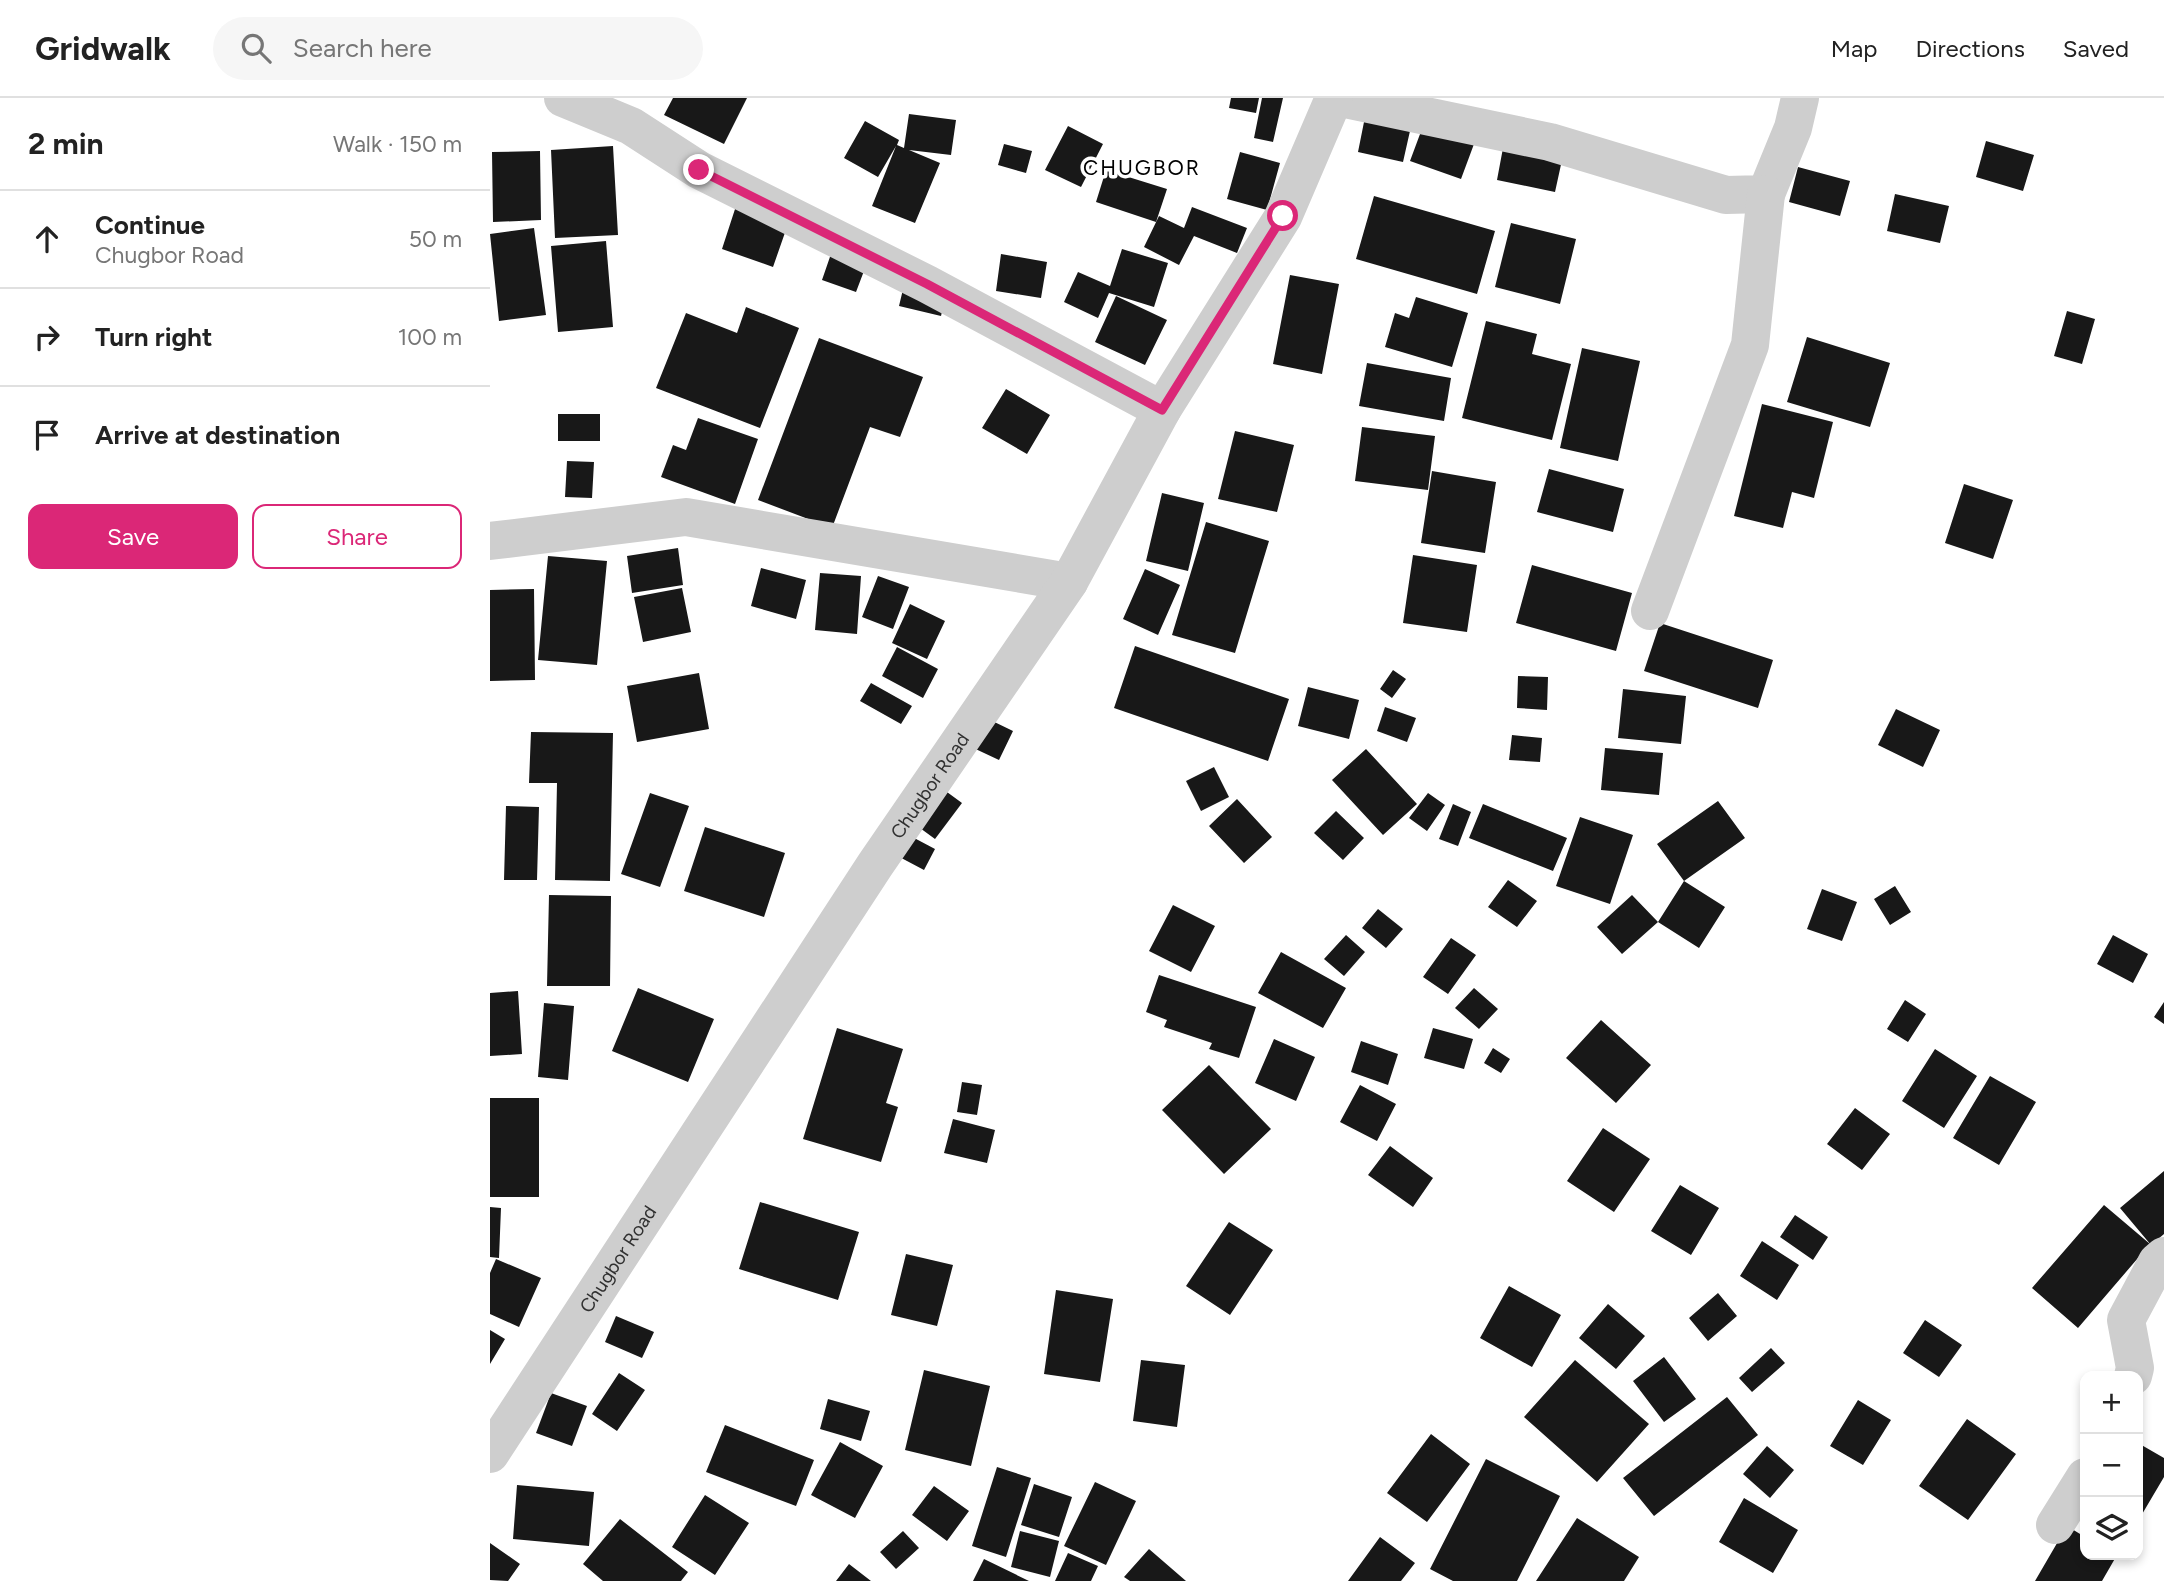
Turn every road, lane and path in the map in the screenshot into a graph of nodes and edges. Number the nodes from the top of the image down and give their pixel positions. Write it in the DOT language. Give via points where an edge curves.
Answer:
graph roads {
  1 [pos="563,98"];
  2 [pos="1334,98"];
  3 [pos="1340,98"];
  4 [pos="1800,98"];
  5 [pos="1766,194"];
  6 [pos="1162,410"];
  7 [pos="490,541"];
  8 [pos="1069,582"];
  9 [pos="1650,611"];
  10 [pos="2164,1256"];
  11 [pos="2134,1371"];
  12 [pos="490,1454"];
  13 [pos="2080,1485"];
  14 [pos="2055,1525"];
  1 -- 6 [label="street" via="631,126 699,170 927,284"];
  2 -- 6 [label="street, Chugbor Road" via="1283,216"];
  3 -- 5 [label="street" via="1550,142 1726,195"];
  4 -- 5 [label="street"];
  5 -- 9 [label="street" via="1750,345"];
  6 -- 8 [label="street, Chugbor Road"];
  7 -- 8 [label="street" via="686,517"];
  8 -- 12 [label="street, Chugbor Road" via="875,864"];
  10 -- 11 [label="street" via="2126,1321"];
  13 -- 14 [label="street"];
}
